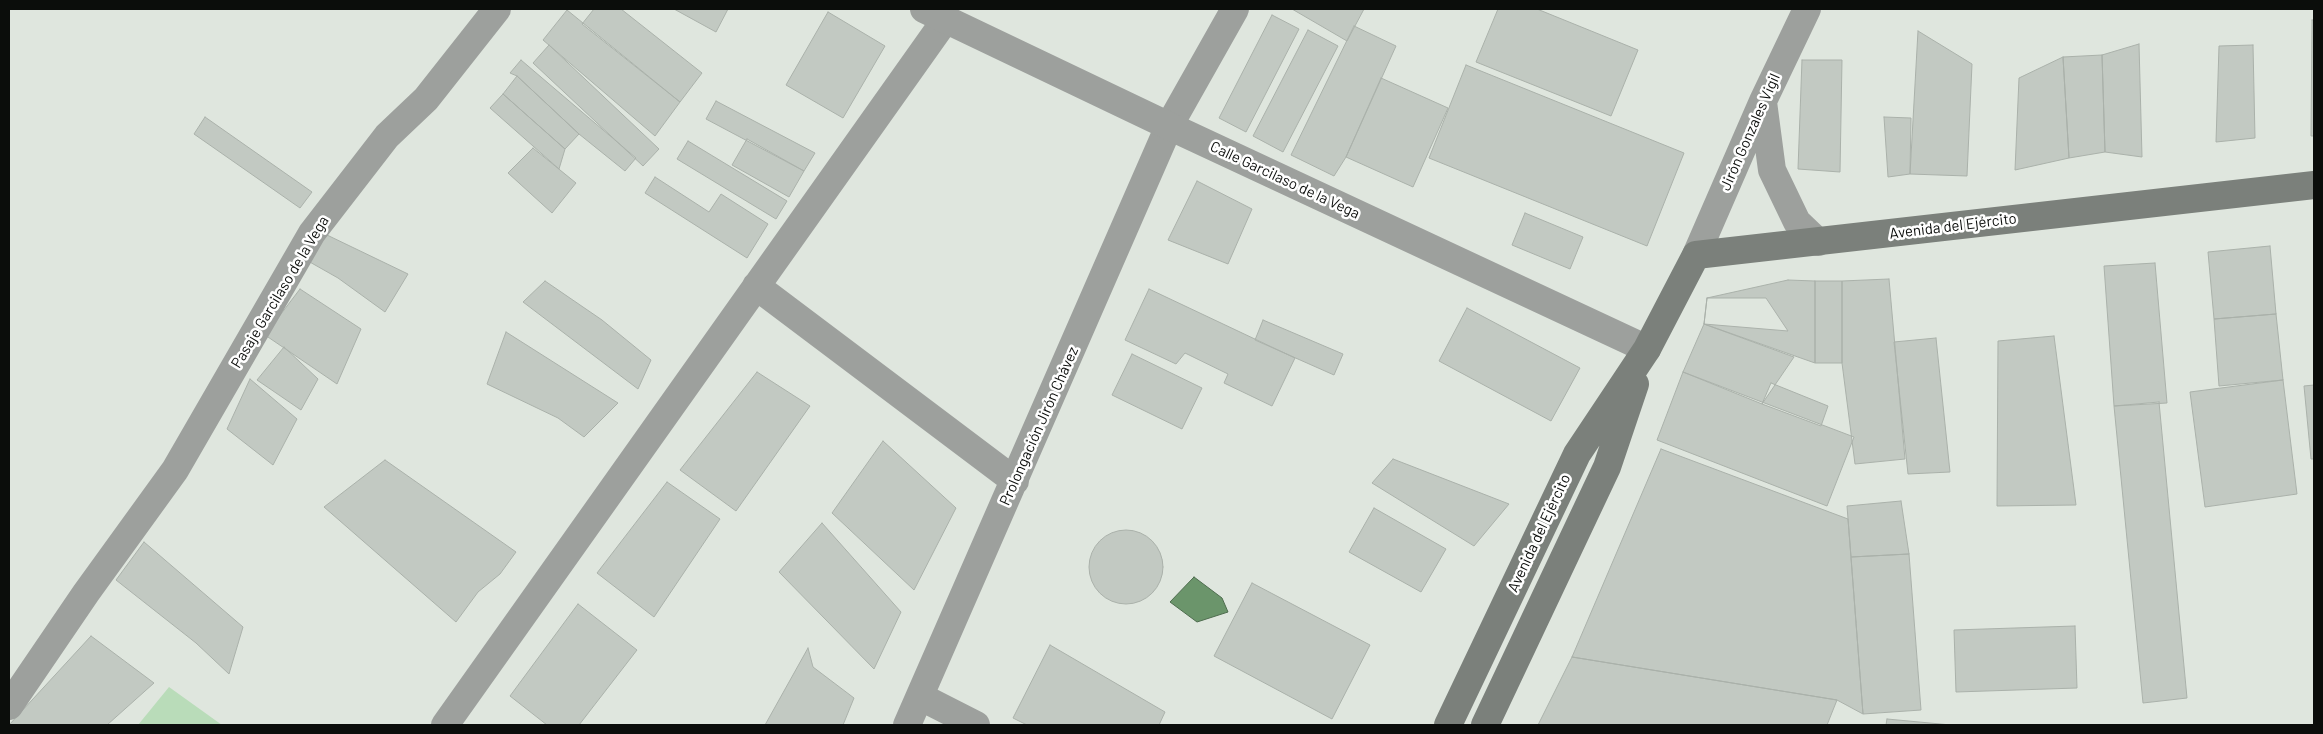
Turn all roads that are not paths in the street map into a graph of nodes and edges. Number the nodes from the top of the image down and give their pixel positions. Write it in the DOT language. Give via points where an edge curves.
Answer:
graph roads {
  1 [pos="497,9"];
  2 [pos="1235,9"];
  3 [pos="1807,9"];
  4 [pos="935,14"];
  5 [pos="1763,101"];
  6 [pos="1169,126"];
  7 [pos="2314,185"];
  8 [pos="1818,242"];
  9 [pos="1696,255"];
  10 [pos="756,286"];
  11 [pos="1647,349"];
  12 [pos="1015,481"];
  13 [pos="921,697"];
  14 [pos="9,706"];
  15 [pos="445,725"];
  16 [pos="907,725"];
  17 [pos="976,725"];
  18 [pos="1448,725"];
  19 [pos="1485,725"];
  1 -- 14 [label="street, Pasaje Garcilaso de la Vega" via="426,98 387,136 312,233 175,470"];
  2 -- 6 [label="street, Prolongación Jirón Chávez"];
  3 -- 5 [label="street, Jirón Gonzales Vigil"];
  4 -- 6 [label="street, Calle Garcilaso de la Vega"];
  4 -- 10 [label="street"];
  5 -- 8 [label="street" via="1772,170 1797,222"];
  5 -- 9 [label="street, Jirón Gonzales Vigil"];
  6 -- 11 [label="street, Calle Garcilaso de la Vega"];
  6 -- 12 [label="street, Prolongación Jirón Chávez"];
  7 -- 8 [label="main road, Avenida del Ejército"];
  8 -- 9 [label="main road, Avenida del Ejército"];
  9 -- 11 [label="main road, Avenida del Ejército"];
  10 -- 12 [label="street"];
  10 -- 15 [label="street"];
  11 -- 18 [label="main road, Avenida del Ejército" via="1577,454"];
  11 -- 19 [label="main road, Avenida del Ejército" via="1606,467"];
  12 -- 13 [label="street, Prolongación Jirón Chávez"];
  13 -- 16 [label="street, Prolongación Jirón Chávez"];
  13 -- 17 [label="street"];
}
